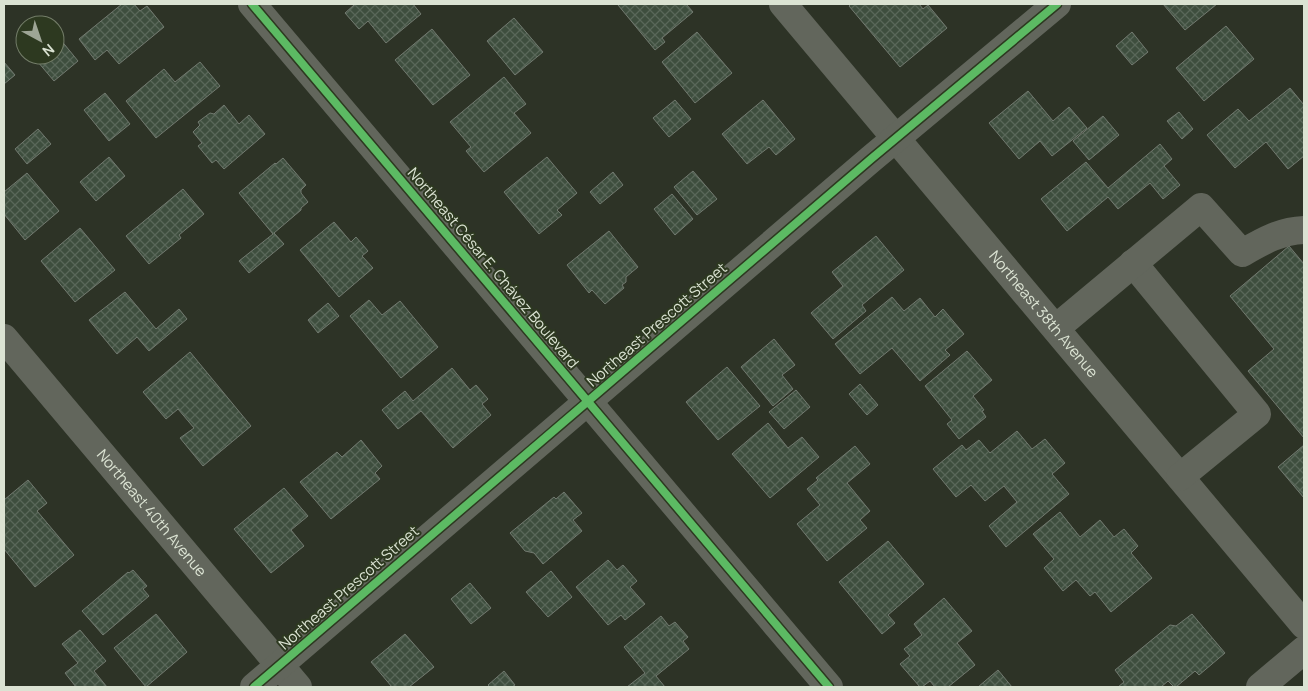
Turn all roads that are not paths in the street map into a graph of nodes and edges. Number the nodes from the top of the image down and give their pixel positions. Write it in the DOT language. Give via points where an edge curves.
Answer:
graph roads {
  1 [pos="252,4"];
  2 [pos="783,4"];
  3 [pos="1057,4"];
  4 [pos="896,138"];
  5 [pos="1304,230"];
  6 [pos="1133,263"];
  7 [pos="1056,328"];
  8 [pos="4,338"];
  9 [pos="588,402"];
  10 [pos="1180,477"];
  11 [pos="1304,625"];
  12 [pos="1304,650"];
  13 [pos="280,665"];
  14 [pos="254,687"];
  15 [pos="298,687"];
  16 [pos="829,687"];
  17 [pos="1260,687"];
  1 -- 9 [label="street, Northeast César E. Chávez Boulevard"];
  2 -- 4 [label="street, Northeast 38th Avenue"];
  3 -- 4 [label="street, Northeast Prescott Street"];
  4 -- 7 [label="street, Northeast 38th Avenue"];
  4 -- 9 [label="street, Northeast Prescott Street"];
  5 -- 6 [label="street" via="1291,230 1242,253 1201,207"];
  6 -- 7 [label="street"];
  6 -- 10 [label="street" via="1257,414"];
  7 -- 10 [label="street, Northeast 38th Avenue"];
  8 -- 13 [label="street, Northeast 40th Avenue"];
  9 -- 13 [label="street, Northeast Prescott Street"];
  9 -- 16 [label="street, Northeast César E. Chávez Boulevard"];
  10 -- 11 [label="street, Northeast 38th Avenue"];
  12 -- 17 [label="street"];
  13 -- 14 [label="street, Northeast Prescott Street"];
  13 -- 15 [label="street, Northeast 40th Avenue"];
}
